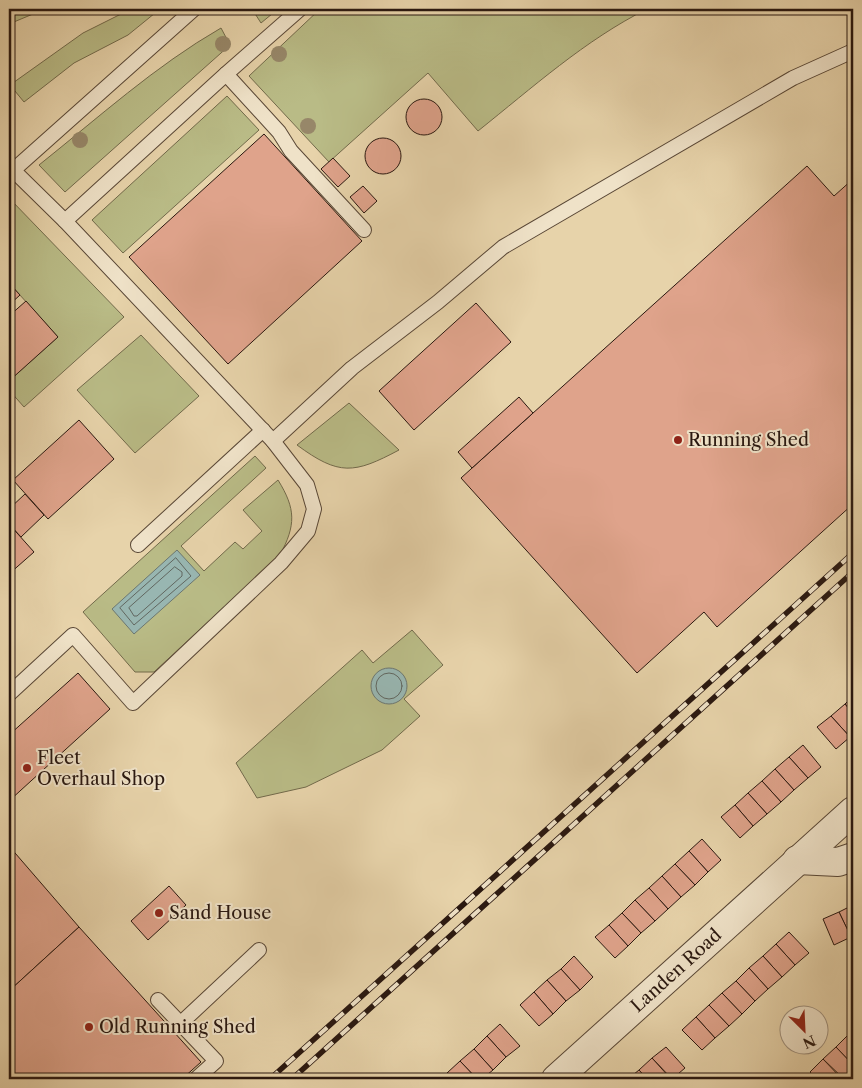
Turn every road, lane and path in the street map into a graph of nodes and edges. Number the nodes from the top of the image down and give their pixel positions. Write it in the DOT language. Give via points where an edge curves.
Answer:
graph roads {
  1 [pos="194,9"];
  2 [pos="300,9"];
  3 [pos="853,52"];
  4 [pos="226,74"];
  5 [pos="11,172"];
  6 [pos="66,221"];
  7 [pos="364,230"];
  8 [pos="263,430"];
  9 [pos="273,440"];
  10 [pos="138,545"];
  11 [pos="9,694"];
  12 [pos="853,811"];
  13 [pos="853,857"];
  14 [pos="797,860"];
  15 [pos="259,950"];
  16 [pos="158,1000"];
  17 [pos="180,1024"];
  18 [pos="196,1079"];
  19 [pos="556,1079"];
  1 -- 5 [label="lane"];
  2 -- 4 [label="lane"];
  3 -- 9 [label="lane" via="793,78 503,248 352,368"];
  4 -- 6 [label="lane"];
  4 -- 7 [label="lane"];
  5 -- 6 [label="lane"];
  6 -- 8 [label="lane"];
  8 -- 9 [label="lane"];
  8 -- 10 [label="lane"];
  9 -- 11 [label="lane" via="307,485 314,508 308,531 281,563 134,703 73,634"];
  12 -- 14 [label="street, Landen Road"];
  13 -- 14 [label="street" via="838,862"];
  14 -- 19 [label="street, Landen Road"];
  15 -- 17 [label="lane"];
  16 -- 17 [label="lane"];
  17 -- 18 [label="lane" via="216,1061"];
}
